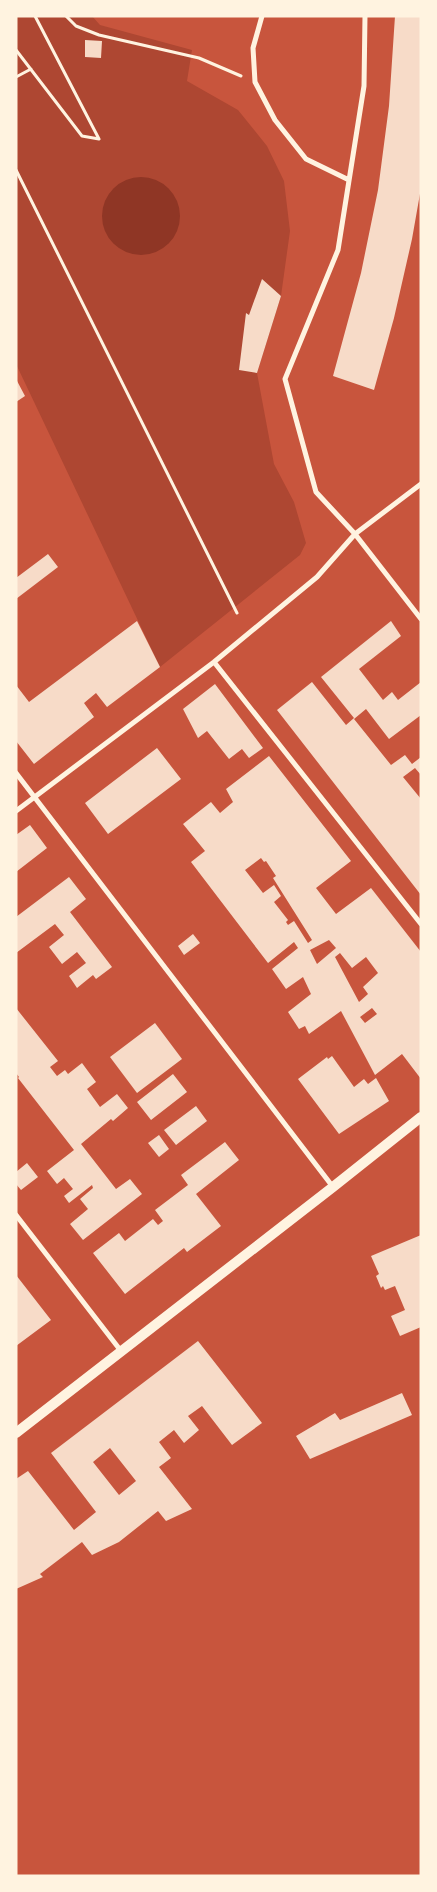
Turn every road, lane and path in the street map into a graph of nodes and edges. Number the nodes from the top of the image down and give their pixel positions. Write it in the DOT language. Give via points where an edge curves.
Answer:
graph roads {
  1 [pos="35,16"];
  2 [pos="66,16"];
  3 [pos="262,16"];
  4 [pos="365,16"];
  5 [pos="16,50"];
  6 [pos="32,69"];
  7 [pos="16,77"];
  8 [pos="255,82"];
  9 [pos="16,170"];
  10 [pos="349,180"];
  11 [pos="421,484"];
  12 [pos="355,534"];
  13 [pos="237,613"];
  14 [pos="421,619"];
  15 [pos="214,662"];
  16 [pos="16,773"];
  17 [pos="34,797"];
  18 [pos="16,811"];
  19 [pos="421,924"];
  20 [pos="421,1116"];
  21 [pos="333,1187"];
  22 [pos="16,1215"];
  23 [pos="121,1351"];
  24 [pos="16,1433"];
  1 -- 6 [label="path" via="99,139 82,136"];
  2 -- 8 [label="path" via="76,26 98,35 199,58"];
  3 -- 8 [label="street" via="253,48"];
  4 -- 10 [label="street" via="364,86"];
  5 -- 6 [label="path"];
  6 -- 7 [label="path"];
  8 -- 10 [label="street" via="275,120 306,159"];
  9 -- 13 [label="path"];
  10 -- 12 [label="street" via="338,250 285,379 316,492"];
  11 -- 12 [label="street"];
  12 -- 14 [label="street"];
  12 -- 15 [label="street" via="317,578"];
  15 -- 17 [label="street"];
  15 -- 19 [label="street"];
  16 -- 17 [label="street"];
  17 -- 18 [label="street"];
  17 -- 21 [label="street"];
  20 -- 21 [label="main road"];
  21 -- 23 [label="main road"];
  22 -- 23 [label="street"];
  23 -- 24 [label="main road"];
}
